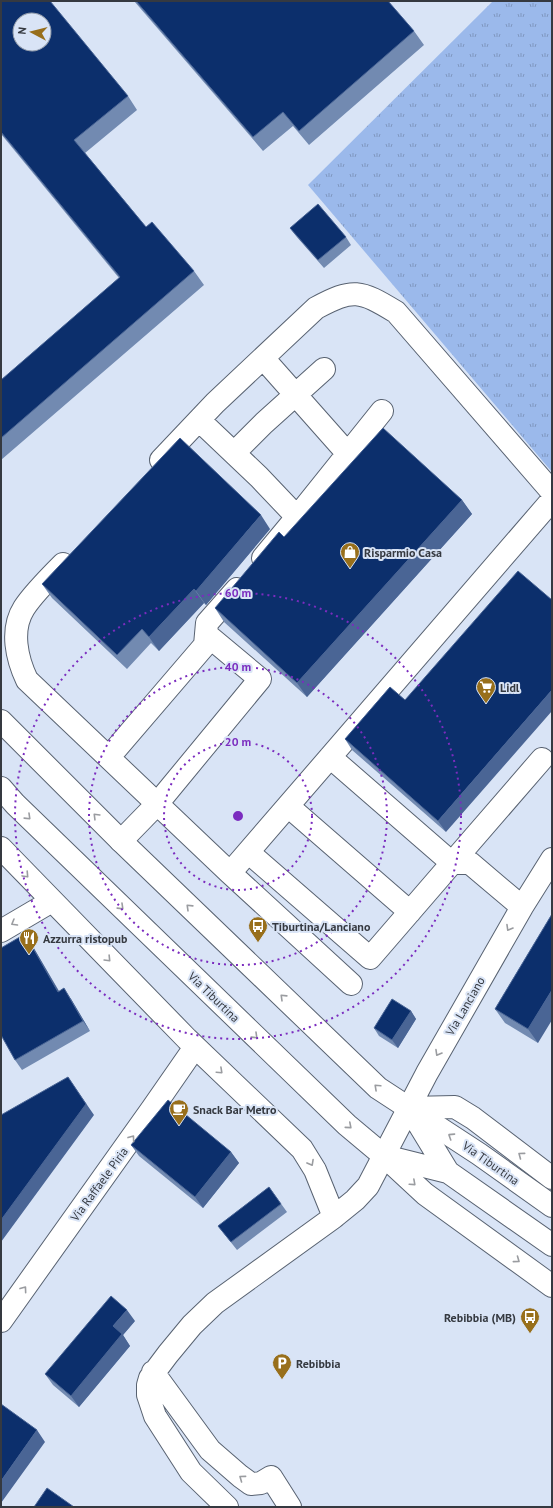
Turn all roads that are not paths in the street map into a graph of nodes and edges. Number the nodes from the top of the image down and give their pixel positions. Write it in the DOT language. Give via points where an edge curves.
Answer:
graph roads {
  1 [pos="263,358"];
  2 [pos="324,369"];
  3 [pos="296,394"];
  4 [pos="382,411"];
  5 [pos="199,420"];
  6 [pos="234,453"];
  7 [pos="348,454"];
  8 [pos="149,473"];
  9 [pos="552,492"];
  10 [pos="552,500"];
  11 [pos="298,517"];
  12 [pos="78,547"];
  13 [pos="206,634"];
  14 [pos="1,721"];
  15 [pos="109,757"];
  16 [pos="330,757"];
  17 [pos="542,759"];
  18 [pos="1,788"];
  19 [pos="157,804"];
  20 [pos="288,806"];
  21 [pos="121,841"];
  22 [pos="1,848"];
  23 [pos="248,852"];
  24 [pos="552,860"];
  25 [pos="452,863"];
  26 [pos="230,873"];
  27 [pos="52,901"];
  28 [pos="522,907"];
  29 [pos="410,912"];
  30 [pos="1,931"];
  31 [pos="351,984"];
  32 [pos="195,1047"];
  33 [pos="409,1108"];
  34 [pos="384,1156"];
  35 [pos="448,1172"];
  36 [pos="552,1178"];
  37 [pos="552,1206"];
  38 [pos="334,1217"];
  39 [pos="552,1246"];
  40 [pos="552,1286"];
  41 [pos="1,1321"];
  42 [pos="151,1379"];
  43 [pos="226,1507"];
  44 [pos="290,1507"];
  1 -- 3 [label="street"];
  1 -- 5 [label="street"];
  1 -- 9 [label="street" via="316,308 335,297 355,293 375,299 396,312"];
  2 -- 3 [label="street"];
  3 -- 6 [label="street"];
  3 -- 7 [label="street"];
  4 -- 7 [label="street"];
  5 -- 6 [label="street"];
  5 -- 8 [label="street"];
  6 -- 11 [label="street"];
  7 -- 11 [label="street"];
  10 -- 16 [label="street"];
  11 -- 13 [label="street" via="207,623"];
  12 -- 15 [label="street" via="24,608 18,620 17,648 20,665 27,680"];
  13 -- 15 [label="street" via="205,645"];
  13 -- 19 [label="street" via="260,679"];
  21 -- 14 [label="street, Via Tiburtina, one-way"];
  15 -- 19 [label="street"];
  16 -- 20 [label="street"];
  16 -- 25 [label="street"];
  17 -- 25 [label="street"];
  18 -- 34 [label="street, Via Tiburtina, one-way" via="347,1125"];
  19 -- 21 [label="street"];
  19 -- 26 [label="street"];
  20 -- 23 [label="street"];
  20 -- 29 [label="street"];
  33 -- 21 [label="street, Via Tiburtina, one-way" via="378,1088"];
  22 -- 27 [label="street, one-way"];
  23 -- 26 [label="street"];
  23 -- 29 [label="street" via="370,958"];
  24 -- 28 [label="street, Via Lanciano"];
  25 -- 28 [label="street" via="470,863"];
  25 -- 29 [label="street"];
  26 -- 31 [label="street"];
  27 -- 30 [label="street, one-way"];
  27 -- 32 [label="street, one-way"];
  28 -- 33 [label="street, Via Lanciano, one-way"];
  32 -- 38 [label="street, one-way" via="302,1149 315,1170"];
  41 -- 32 [label="street, Via Raffaele Piria, one-way"];
  33 -- 34 [label="street, Via Lanciano"];
  33 -- 35 [label="street, Via Tiburtina"];
  36 -- 33 [label="street, Via Tiburtina, one-way" via="456,1107"];
  37 -- 33 [label="street, Via Tiburtina, one-way"];
  34 -- 35 [label="street, Via Tiburtina"];
  34 -- 38 [label="street, Via Lanciano" via="368,1186"];
  34 -- 40 [label="street, one-way" via="425,1194"];
  35 -- 39 [label="street, Via Tiburtina"];
  38 -- 42 [label="street, Via Lanciano" via="216,1303 192,1325"];
  42 -- 43 [label="street" via="148,1395 155,1416 191,1472"];
  44 -- 42 [label="street, one-way" via="271,1477 261,1483 251,1484 210,1450"];
}
